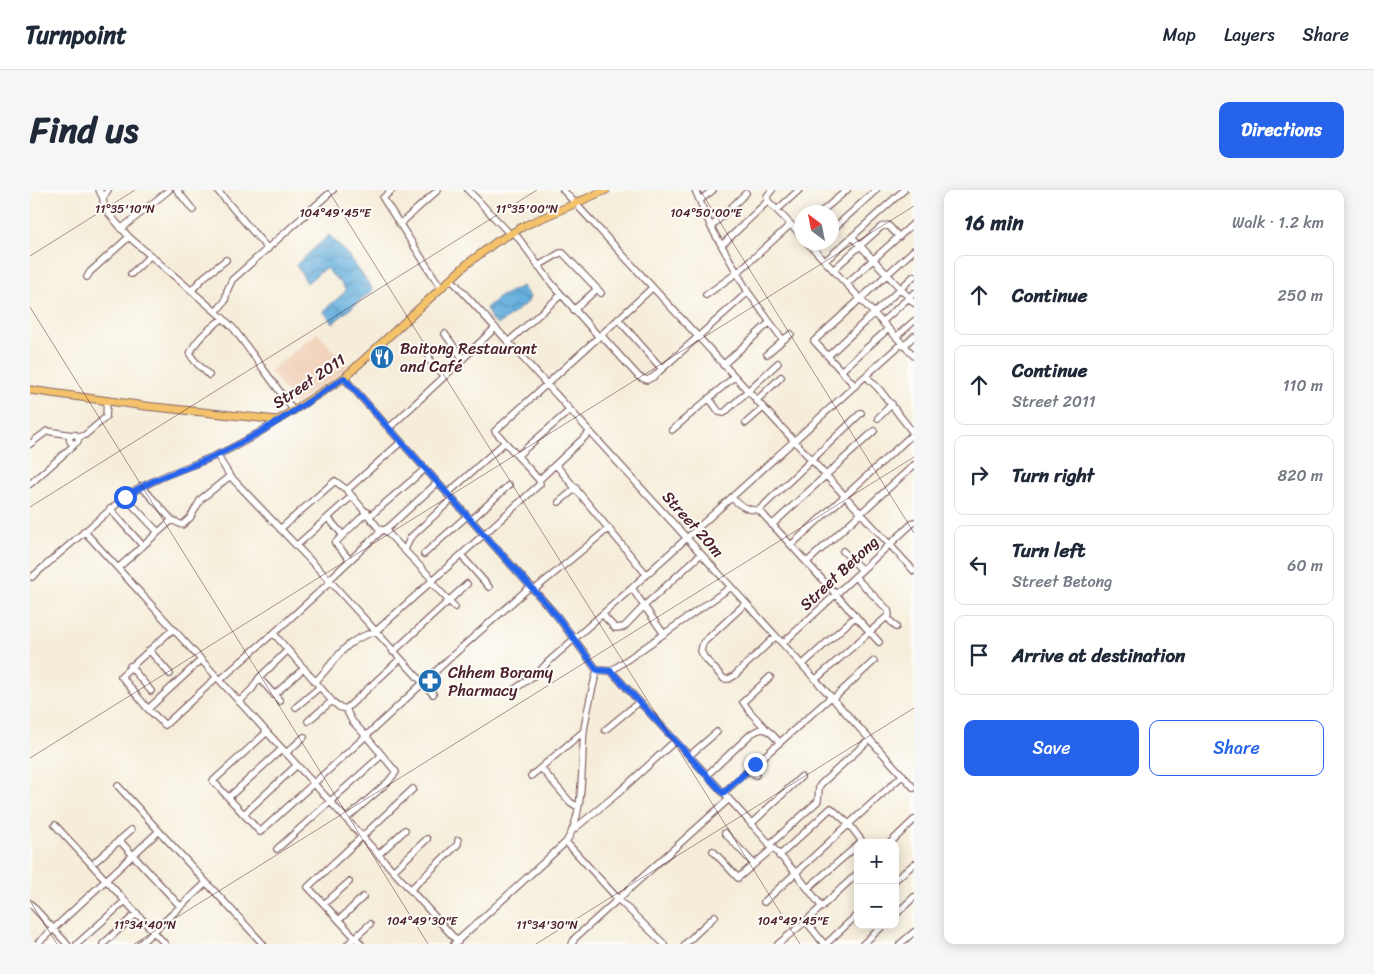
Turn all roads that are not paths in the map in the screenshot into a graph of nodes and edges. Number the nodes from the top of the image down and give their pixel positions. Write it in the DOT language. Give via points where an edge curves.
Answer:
graph roads {
  1 [pos="99,190"];
  2 [pos="108,190"];
  3 [pos="169,190"];
  4 [pos="177,190"];
  5 [pos="217,190"];
  6 [pos="333,190"];
  7 [pos="379,190"];
  8 [pos="392,190"];
  9 [pos="438,190"];
  10 [pos="470,190"];
  11 [pos="564,190"];
  12 [pos="606,190"];
  13 [pos="695,190"];
  14 [pos="713,190"];
  15 [pos="772,190"];
  16 [pos="799,190"];
  17 [pos="846,190"];
  18 [pos="876,190"];
  19 [pos="904,190"];
  20 [pos="746,193"];
  21 [pos="103,198"];
  22 [pos="384,198"];
  23 [pos="700,200"];
  24 [pos="768,201"];
  25 [pos="576,204"];
  26 [pos="829,205"];
  27 [pos="193,210"];
  28 [pos="776,210"];
  29 [pos="914,223"];
  30 [pos="400,224"];
  31 [pos="790,224"];
  32 [pos="839,224"];
  33 [pos="710,226"];
  34 [pos="794,228"];
  35 [pos="121,229"];
  36 [pos="512,233"];
  37 [pos="129,237"];
  38 [pos="852,237"];
  39 [pos="899,237"];
  40 [pos="722,245"];
  41 [pos="859,245"];
  42 [pos="268,249"];
  43 [pos="815,250"];
  44 [pos="914,250"];
  45 [pos="150,256"];
  46 [pos="226,260"];
  47 [pos="874,260"];
  48 [pos="825,261"];
  49 [pos="538,266"];
  50 [pos="833,270"];
  51 [pos="738,272"];
  52 [pos="131,274"];
  53 [pos="888,275"];
  54 [pos="914,276"];
  55 [pos="87,277"];
  56 [pos="450,279"];
  57 [pos="846,284"];
  58 [pos="441,288"];
  59 [pos="652,288"];
  60 [pos="901,288"];
  61 [pos="191,291"];
  62 [pos="748,292"];
  63 [pos="561,295"];
  64 [pos="706,296"];
  65 [pos="912,296"];
  66 [pos="861,299"];
  67 [pos="914,303"];
  68 [pos="574,310"];
  69 [pos="216,312"];
  70 [pos="874,314"];
  71 [pos="223,318"];
  72 [pos="618,319"];
  73 [pos="914,321"];
  74 [pos="882,322"];
  75 [pos="769,323"];
  76 [pos="495,328"];
  77 [pos="888,329"];
  78 [pos="445,334"];
  79 [pos="791,334"];
  80 [pos="600,336"];
  81 [pos="914,336"];
  82 [pos="896,337"];
  83 [pos="698,338"];
  84 [pos="783,340"];
  85 [pos="508,342"];
  86 [pos="903,344"];
  87 [pos="428,353"];
  88 [pos="767,354"];
  89 [pos="828,356"];
  90 [pos="914,356"];
  91 [pos="463,359"];
  92 [pos="778,363"];
  93 [pos="724,365"];
  94 [pos="662,369"];
  95 [pos="842,371"];
  96 [pos="209,375"];
  97 [pos="445,376"];
  98 [pos="866,376"];
  99 [pos="734,377"];
  100 [pos="781,377"];
  101 [pos="344,378"];
  102 [pos="546,384"];
  103 [pos="855,386"];
  104 [pos="30,390"];
  105 [pos="747,391"];
  106 [pos="709,398"];
  107 [pos="107,400"];
  108 [pos="756,401"];
  109 [pos="892,404"];
  110 [pos="762,408"];
  111 [pos="570,410"];
  112 [pos="294,411"];
  113 [pos="861,413"];
  114 [pos="878,418"];
  115 [pos="278,420"];
  116 [pos="746,423"];
  117 [pos="389,428"];
  118 [pos="672,430"];
  119 [pos="874,431"];
  120 [pos="590,432"];
  121 [pos="914,434"];
  122 [pos="72,435"];
  123 [pos="79,438"];
  124 [pos="401,442"];
  125 [pos="794,442"];
  126 [pos="74,443"];
  127 [pos="504,443"];
  128 [pos="30,444"];
  129 [pos="216,455"];
  130 [pos="517,456"];
  131 [pos="810,460"];
  132 [pos="556,465"];
  133 [pos="914,465"];
  134 [pos="425,469"];
  135 [pos="230,476"];
  136 [pos="825,476"];
  137 [pos="538,480"];
  138 [pos="437,483"];
  139 [pos="30,484"];
  140 [pos="509,485"];
  141 [pos="142,486"];
  142 [pos="576,488"];
  143 [pos="347,490"];
  144 [pos="352,496"];
  145 [pos="844,496"];
  146 [pos="125,497"];
  147 [pos="450,497"];
  148 [pos="732,498"];
  149 [pos="559,502"];
  150 [pos="110,510"];
  151 [pos="759,510"];
  152 [pos="368,514"];
  153 [pos="859,514"];
  154 [pos="328,518"];
  155 [pos="469,518"];
  156 [pos="172,520"];
  157 [pos="914,522"];
  158 [pos="772,525"];
  159 [pos="609,528"];
  160 [pos="280,530"];
  161 [pos="383,530"];
  162 [pos="84,531"];
  163 [pos="158,532"];
  164 [pos="342,534"];
  165 [pos="484,534"];
  166 [pos="687,539"];
  167 [pos="790,545"];
  168 [pos="889,545"];
  169 [pos="143,546"];
  170 [pos="296,546"];
  171 [pos="405,550"];
  172 [pos="843,551"];
  173 [pos="424,554"];
  174 [pos="702,554"];
  175 [pos="461,555"];
  176 [pos="350,560"];
  177 [pos="806,562"];
  178 [pos="118,568"];
  179 [pos="862,570"];
  180 [pos="914,571"];
  181 [pos="646,574"];
  182 [pos="32,577"];
  183 [pos="855,577"];
  184 [pos="330,581"];
  185 [pos="432,581"];
  186 [pos="468,584"];
  187 [pos="731,587"];
  188 [pos="489,588"];
  189 [pos="532,588"];
  190 [pos="632,588"];
  191 [pos="836,594"];
  192 [pos="448,600"];
  193 [pos="746,603"];
  194 [pos="644,606"];
  195 [pos="455,607"];
  196 [pos="603,615"];
  197 [pos="856,616"];
  198 [pos="887,617"];
  199 [pos="896,627"];
  200 [pos="173,628"];
  201 [pos="870,631"];
  202 [pos="375,632"];
  203 [pos="272,634"];
  204 [pos="664,634"];
  205 [pos="776,636"];
  206 [pos="575,639"];
  207 [pos="879,642"];
  208 [pos="783,644"];
  209 [pos="149,650"];
  210 [pos="288,650"];
  211 [pos="393,652"];
  212 [pos="400,659"];
  213 [pos="201,660"];
  214 [pos="874,660"];
  215 [pos="802,665"];
  216 [pos="130,666"];
  217 [pos="304,668"];
  218 [pos="597,670"];
  219 [pos="611,671"];
  220 [pos="170,674"];
  221 [pos="770,677"];
  222 [pos="259,678"];
  223 [pos="218,679"];
  224 [pos="816,680"];
  225 [pos="318,684"];
  226 [pos="424,684"];
  227 [pos="151,690"];
  228 [pos="512,691"];
  229 [pos="433,694"];
  230 [pos="274,695"];
  231 [pos="832,698"];
  232 [pos="280,701"];
  233 [pos="332,701"];
  234 [pos="239,702"];
  235 [pos="639,702"];
  236 [pos="296,707"];
  237 [pos="148,709"];
  238 [pos="346,709"];
  239 [pos="308,721"];
  240 [pos="605,730"];
  241 [pos="584,731"];
  242 [pos="769,731"];
  243 [pos="267,732"];
  244 [pos="717,732"];
  245 [pos="366,736"];
  246 [pos="304,737"];
  247 [pos="870,739"];
  248 [pos="676,741"];
  249 [pos="780,743"];
  250 [pos="284,751"];
  251 [pos="382,755"];
  252 [pos="689,756"];
  253 [pos="760,761"];
  254 [pos="297,765"];
  255 [pos="765,766"];
  256 [pos="541,768"];
  257 [pos="748,770"];
  258 [pos="707,775"];
  259 [pos="756,775"];
  260 [pos="903,775"];
  261 [pos="531,776"];
  262 [pos="801,777"];
  263 [pos="314,785"];
  264 [pos="118,786"];
  265 [pos="914,788"];
  266 [pos="413,789"];
  267 [pos="723,793"];
  268 [pos="228,798"];
  269 [pos="729,799"];
  270 [pos="330,802"];
  271 [pos="578,807"];
  272 [pos="244,814"];
  273 [pos="346,819"];
  274 [pos="914,820"];
  275 [pos="751,824"];
  276 [pos="849,824"];
  277 [pos="55,825"];
  278 [pos="130,830"];
  279 [pos="405,830"];
  280 [pos="573,830"];
  281 [pos="159,831"];
  282 [pos="725,833"];
  283 [pos="362,837"];
  284 [pos="428,839"];
  285 [pos="860,839"];
  286 [pos="894,839"];
  287 [pos="119,840"];
  288 [pos="458,840"];
  289 [pos="566,842"];
  290 [pos="771,846"];
  291 [pos="854,848"];
  292 [pos="276,849"];
  293 [pos="713,851"];
  294 [pos="133,855"];
  295 [pos="378,855"];
  296 [pos="779,856"];
  297 [pos="96,861"];
  298 [pos="754,864"];
  299 [pos="912,866"];
  300 [pos="393,871"];
  301 [pos="795,872"];
  302 [pos="914,873"];
  303 [pos="854,877"];
  304 [pos="899,877"];
  305 [pos="106,880"];
  306 [pos="349,882"];
  307 [pos="206,883"];
  308 [pos="808,888"];
  309 [pos="410,890"];
  310 [pos="363,897"];
  311 [pos="914,897"];
  312 [pos="619,900"];
  313 [pos="125,901"];
  314 [pos="764,902"];
  315 [pos="30,903"];
  316 [pos="324,904"];
  317 [pos="180,906"];
  318 [pos="822,906"];
  319 [pos="899,910"];
  320 [pos="137,913"];
  321 [pos="715,916"];
  322 [pos="854,918"];
  323 [pos="339,920"];
  324 [pos="806,921"];
  325 [pos="370,924"];
  326 [pos="53,929"];
  327 [pos="880,929"];
  328 [pos="153,931"];
  329 [pos="914,932"];
  330 [pos="355,938"];
  331 [pos="456,943"];
  332 [pos="37,944"];
  333 [pos="68,944"];
  334 [pos="77,944"];
  335 [pos="103,944"];
  336 [pos="140,944"];
  337 [pos="165,944"];
  338 [pos="264,944"];
  339 [pos="348,944"];
  340 [pos="361,944"];
  341 [pos="572,944"];
  342 [pos="664,944"];
  343 [pos="685,944"];
  344 [pos="778,944"];
  345 [pos="825,944"];
  346 [pos="863,944"];
  347 [pos="900,944"];
  1 -- 21 [label="street"];
  2 -- 21 [label="street"];
  3 -- 35 [label="street"];
  4 -- 27 [label="street"];
  5 -- 42 [label="street"];
  6 -- 42 [label="street"];
  7 -- 22 [label="street"];
  8 -- 22 [label="street"];
  9 -- 30 [label="street"];
  10 -- 36 [label="street"];
  11 -- 25 [label="street"];
  12 -- 25 [label="main road, Street 2011"];
  13 -- 23 [label="street"];
  14 -- 23 [label="street"];
  15 -- 24 [label="street" via="767,196"];
  16 -- 28 [label="street"];
  17 -- 26 [label="street"];
  18 -- 32 [label="street"];
  19 -- 38 [label="street"];
  20 -- 33 [label="street"];
  21 -- 35 [label="street" via="104,208"];
  22 -- 30 [label="street"];
  23 -- 33 [label="street"];
  24 -- 28 [label="street"];
  24 -- 40 [label="street"];
  25 -- 36 [label="main road, Street 2011"];
  25 -- 59 [label="street"];
  28 -- 31 [label="street"];
  29 -- 39 [label="street"];
  30 -- 58 [label="street"];
  31 -- 34 [label="street"];
  31 -- 51 [label="street"];
  33 -- 40 [label="street"];
  35 -- 37 [label="street"];
  36 -- 49 [label="street"];
  36 -- 56 [label="main road, Street 2011"];
  37 -- 45 [label="street"];
  37 -- 55 [label="street"];
  38 -- 41 [label="street"];
  38 -- 48 [label="street"];
  39 -- 41 [label="street" via="886,225"];
  39 -- 47 [label="street"];
  40 -- 51 [label="street"];
  41 -- 47 [label="street"];
  41 -- 50 [label="street"];
  42 -- 69 [label="street" via="232,280 225,301"];
  43 -- 48 [label="street"];
  44 -- 53 [label="street"];
  45 -- 52 [label="street"];
  45 -- 61 [label="street"];
  46 -- 61 [label="street"];
  47 -- 53 [label="street"];
  47 -- 57 [label="street"];
  48 -- 50 [label="street"];
  49 -- 63 [label="street"];
  49 -- 68 [label="street" via="563,253 599,291"];
  50 -- 57 [label="street"];
  51 -- 62 [label="street"];
  51 -- 64 [label="street"];
  53 -- 60 [label="street"];
  53 -- 66 [label="street"];
  54 -- 60 [label="street"];
  56 -- 58 [label="main road, Street 2011"];
  56 -- 76 [label="street, Street 20m"];
  57 -- 66 [label="street"];
  58 -- 101 [label="main road, Street 2011"];
  59 -- 72 [label="street"];
  59 -- 83 [label="street"];
  60 -- 65 [label="street"];
  60 -- 70 [label="street"];
  61 -- 69 [label="street"];
  62 -- 75 [label="street"];
  62 -- 83 [label="street"];
  63 -- 68 [label="street"];
  63 -- 85 [label="street"];
  65 -- 67 [label="street"];
  65 -- 74 [label="street"];
  66 -- 70 [label="street"];
  66 -- 89 [label="street" via="814,341"];
  68 -- 80 [label="street"];
  69 -- 71 [label="street"];
  70 -- 74 [label="street"];
  70 -- 89 [label="street"];
  71 -- 96 [label="street" via="203,335 190,354"];
  71 -- 112 [label="street"];
  72 -- 80 [label="street"];
  72 -- 94 [label="street"];
  73 -- 82 [label="street"];
  74 -- 77 [label="street"];
  75 -- 84 [label="street"];
  75 -- 93 [label="street"];
  76 -- 85 [label="street, Street 20m"];
  76 -- 91 [label="street"];
  77 -- 82 [label="street"];
  77 -- 95 [label="street"];
  78 -- 91 [label="street"];
  79 -- 84 [label="street"];
  80 -- 94 [label="street" via="639,376 647,380"];
  80 -- 102 [label="street"];
  81 -- 86 [label="street"];
  82 -- 86 [label="street"];
  83 -- 93 [label="street"];
  83 -- 94 [label="street"];
  84 -- 88 [label="street"];
  85 -- 102 [label="street, Street 20m"];
  86 -- 90 [label="street"];
  86 -- 98 [label="street"];
  87 -- 97 [label="street" via="430,361"];
  89 -- 95 [label="street"];
  91 -- 97 [label="street"];
  92 -- 105 [label="street"];
  93 -- 99 [label="street"];
  95 -- 103 [label="street"];
  97 -- 117 [label="street"];
  98 -- 103 [label="street"];
  98 -- 109 [label="street"];
  99 -- 105 [label="street"];
  99 -- 106 [label="street"];
  100 -- 108 [label="street"];
  101 -- 112 [label="main road, Street 2011"];
  101 -- 117 [label="street"];
  102 -- 111 [label="street, Street 20m"];
  102 -- 127 [label="street" via="496,429 495,433"];
  103 -- 125 [label="street"];
  104 -- 107 [label="main road, Street 2011"];
  105 -- 106 [label="street" via="721,414"];
  105 -- 108 [label="street"];
  106 -- 118 [label="street"];
  107 -- 115 [label="main road, Street 2011"];
  107 -- 123 [label="street" via="106,417"];
  108 -- 110 [label="street"];
  109 -- 114 [label="street"];
  109 -- 121 [label="street"];
  110 -- 116 [label="street"];
  110 -- 125 [label="street"];
  111 -- 120 [label="street, Street 20m"];
  111 -- 130 [label="street"];
  112 -- 115 [label="main road, Street 2011"];
  113 -- 131 [label="street"];
  115 -- 129 [label="street"];
  117 -- 124 [label="street"];
  119 -- 136 [label="street"];
  120 -- 132 [label="street"];
  120 -- 166 [label="street, Street 20m"];
  121 -- 145 [label="street"];
  122 -- 123 [label="street"];
  122 -- 126 [label="street" via="70,441"];
  122 -- 128 [label="street" via="47,431"];
  123 -- 126 [label="street"];
  124 -- 134 [label="street"];
  124 -- 143 [label="street"];
  125 -- 131 [label="street"];
  125 -- 148 [label="street"];
  126 -- 139 [label="street"];
  127 -- 130 [label="street"];
  127 -- 147 [label="street"];
  129 -- 135 [label="street"];
  129 -- 141 [label="street"];
  130 -- 137 [label="street"];
  131 -- 136 [label="street"];
  131 -- 151 [label="street"];
  132 -- 137 [label="street"];
  132 -- 142 [label="street"];
  133 -- 153 [label="street"];
  134 -- 138 [label="street"];
  134 -- 152 [label="street"];
  135 -- 156 [label="street" via="201,499 184,525"];
  135 -- 160 [label="street"];
  136 -- 145 [label="street"];
  136 -- 158 [label="street"];
  137 -- 165 [label="street" via="540,484"];
  138 -- 147 [label="street"];
  138 -- 161 [label="street"];
  140 -- 155 [label="street"];
  141 -- 146 [label="street"];
  141 -- 156 [label="street"];
  142 -- 149 [label="street"];
  142 -- 159 [label="street"];
  143 -- 144 [label="street"];
  143 -- 160 [label="street" via="335,481"];
  144 -- 152 [label="street"];
  144 -- 154 [label="street"];
  145 -- 153 [label="street"];
  145 -- 167 [label="street"];
  146 -- 150 [label="street"];
  146 -- 163 [label="street"];
  147 -- 155 [label="street"];
  147 -- 171 [label="street" via="410,538"];
  148 -- 151 [label="street" via="741,506"];
  148 -- 166 [label="street"];
  150 -- 162 [label="street"];
  150 -- 169 [label="street"];
  151 -- 158 [label="street"];
  152 -- 161 [label="street"];
  152 -- 164 [label="street"];
  153 -- 168 [label="street"];
  153 -- 177 [label="street"];
  154 -- 164 [label="street"];
  154 -- 170 [label="street"];
  155 -- 165 [label="street"];
  155 -- 173 [label="street"];
  156 -- 163 [label="street"];
  157 -- 168 [label="street, Street Betong"];
  158 -- 167 [label="street"];
  159 -- 181 [label="street"];
  159 -- 189 [label="street"];
  160 -- 170 [label="street"];
  161 -- 171 [label="street"];
  161 -- 176 [label="street"];
  162 -- 178 [label="street"];
  162 -- 182 [label="street"];
  163 -- 169 [label="street"];
  164 -- 176 [label="street" via="335,543"];
  165 -- 175 [label="street"];
  165 -- 189 [label="street"];
  166 -- 174 [label="street, Street 20m"];
  166 -- 181 [label="street"];
  167 -- 177 [label="street"];
  168 -- 179 [label="street, Street Betong"];
  168 -- 180 [label="street"];
  169 -- 178 [label="street"];
  170 -- 184 [label="street"];
  171 -- 185 [label="street"];
  172 -- 179 [label="street"];
  174 -- 187 [label="street, Street 20m"];
  174 -- 194 [label="street"];
  175 -- 185 [label="street"];
  175 -- 188 [label="street"];
  176 -- 184 [label="street"];
  177 -- 191 [label="street"];
  178 -- 200 [label="street"];
  179 -- 183 [label="street, Street Betong"];
  181 -- 190 [label="street"];
  183 -- 191 [label="street, Street Betong"];
  183 -- 198 [label="street" via="888,610"];
  184 -- 202 [label="street"];
  184 -- 203 [label="street"];
  185 -- 192 [label="street"];
  185 -- 202 [label="street"];
  186 -- 192 [label="street"];
  187 -- 193 [label="street, Street 20m"];
  187 -- 204 [label="street"];
  189 -- 206 [label="street"];
  189 -- 226 [label="street"];
  190 -- 194 [label="street"];
  190 -- 196 [label="street"];
  191 -- 197 [label="street"];
  191 -- 208 [label="street, Street Betong"];
  192 -- 195 [label="street"];
  192 -- 211 [label="street"];
  193 -- 205 [label="street, Street 20m"];
  193 -- 205 [label="street" via="703,643 701,651 704,657 724,678 729,679"];
  194 -- 196 [label="street" via="620,629"];
  194 -- 204 [label="street"];
  196 -- 206 [label="street"];
  197 -- 201 [label="street"];
  197 -- 215 [label="street"];
  198 -- 199 [label="street"];
  198 -- 201 [label="street"];
  200 -- 209 [label="street"];
  200 -- 213 [label="street"];
  201 -- 207 [label="street"];
  201 -- 224 [label="street"];
  202 -- 211 [label="street"];
  202 -- 225 [label="street" via="360,636 342,649"];
  203 -- 210 [label="street"];
  203 -- 223 [label="street"];
  204 -- 219 [label="street"];
  205 -- 208 [label="street, Street 20m"];
  206 -- 218 [label="street"];
  206 -- 228 [label="street" via="539,672"];
  208 -- 215 [label="street, Street 20m"];
  209 -- 216 [label="street"];
  209 -- 220 [label="street"];
  210 -- 217 [label="street"];
  210 -- 222 [label="street"];
  211 -- 212 [label="street"];
  212 -- 226 [label="street"];
  212 -- 238 [label="street"];
  213 -- 223 [label="street"];
  213 -- 237 [label="street"];
  214 -- 231 [label="street"];
  215 -- 224 [label="street, Street 20m"];
  216 -- 227 [label="street"];
  216 -- 237 [label="street" via="121,678"];
  217 -- 225 [label="street"];
  217 -- 230 [label="street"];
  218 -- 219 [label="street"];
  218 -- 241 [label="street"];
  219 -- 235 [label="street"];
  221 -- 242 [label="street" via="743,702"];
  222 -- 230 [label="street"];
  222 -- 234 [label="street"];
  223 -- 234 [label="street"];
  223 -- 237 [label="street" via="164,725"];
  224 -- 231 [label="street, Street 20m"];
  225 -- 233 [label="street"];
  225 -- 236 [label="street"];
  226 -- 229 [label="street"];
  226 -- 245 [label="street"];
  230 -- 232 [label="street"];
  231 -- 247 [label="street, Street 20m"];
  231 -- 249 [label="street"];
  233 -- 238 [label="street"];
  233 -- 239 [label="street"];
  234 -- 243 [label="street"];
  235 -- 240 [label="street"];
  235 -- 248 [label="street"];
  238 -- 245 [label="street"];
  241 -- 256 [label="street"];
  241 -- 271 [label="street"];
  242 -- 249 [label="street"];
  242 -- 258 [label="street" via="763,729 751,734"];
  243 -- 250 [label="street"];
  243 -- 268 [label="street" via="213,781"];
  244 -- 252 [label="street"];
  245 -- 251 [label="street"];
  245 -- 263 [label="street"];
  246 -- 250 [label="street"];
  247 -- 260 [label="street, Street 20m"];
  247 -- 290 [label="street" via="821,784 818,801"];
  248 -- 252 [label="street"];
  248 -- 280 [label="street"];
  249 -- 253 [label="street"];
  250 -- 254 [label="street"];
  250 -- 268 [label="street"];
  251 -- 270 [label="street"];
  251 -- 273 [label="street" via="395,773"];
  252 -- 258 [label="street"];
  253 -- 255 [label="street"];
  253 -- 257 [label="street"];
  254 -- 263 [label="street"];
  254 -- 272 [label="street"];
  256 -- 261 [label="street"];
  256 -- 271 [label="street"];
  257 -- 259 [label="street"];
  257 -- 267 [label="street"];
  258 -- 267 [label="street"];
  260 -- 265 [label="street, Street 20m"];
  260 -- 276 [label="street"];
  262 -- 275 [label="street"];
  263 -- 270 [label="street"];
  263 -- 272 [label="street" via="260,832"];
  264 -- 281 [label="street"];
  266 -- 283 [label="street"];
  267 -- 269 [label="street"];
  268 -- 272 [label="street"];
  269 -- 275 [label="street"];
  269 -- 312 [label="street"];
  270 -- 273 [label="street"];
  270 -- 292 [label="street"];
  271 -- 280 [label="street"];
  273 -- 283 [label="street"];
  274 -- 286 [label="street"];
  275 -- 290 [label="street"];
  276 -- 285 [label="street"];
  276 -- 296 [label="street" via="831,808"];
  276 -- 301 [label="street"];
  277 -- 305 [label="street"];
  278 -- 287 [label="street"];
  279 -- 295 [label="street"];
  280 -- 289 [label="street"];
  281 -- 294 [label="street"];
  281 -- 307 [label="street"];
  282 -- 298 [label="street"];
  283 -- 295 [label="street"];
  283 -- 316 [label="street" via="308,887"];
  284 -- 300 [label="street"];
  287 -- 294 [label="street"];
  287 -- 297 [label="street"];
  288 -- 309 [label="street" via="458,844"];
  289 -- 312 [label="street"];
  289 -- 331 [label="street"];
  290 -- 296 [label="street"];
  290 -- 298 [label="street"];
  291 -- 308 [label="street"];
  293 -- 298 [label="street" via="738,878"];
  294 -- 305 [label="street"];
  294 -- 317 [label="street"];
  295 -- 300 [label="street"];
  296 -- 301 [label="street"];
  299 -- 302 [label="street"];
  299 -- 304 [label="street"];
  300 -- 309 [label="street"];
  301 -- 308 [label="street"];
  301 -- 314 [label="street"];
  303 -- 318 [label="street"];
  305 -- 313 [label="street"];
  305 -- 326 [label="street"];
  306 -- 316 [label="street"];
  307 -- 317 [label="street"];
  307 -- 338 [label="street"];
  308 -- 318 [label="street"];
  309 -- 331 [label="street"];
  310 -- 323 [label="street"];
  311 -- 319 [label="street"];
  312 -- 341 [label="street"];
  312 -- 342 [label="street"];
  313 -- 320 [label="street"];
  313 -- 334 [label="street"];
  315 -- 326 [label="street"];
  316 -- 323 [label="street"];
  317 -- 328 [label="street"];
  318 -- 324 [label="street"];
  320 -- 328 [label="street"];
  320 -- 335 [label="street"];
  321 -- 343 [label="street"];
  322 -- 345 [label="street"];
  323 -- 330 [label="street"];
  324 -- 344 [label="street"];
  324 -- 345 [label="street"];
  325 -- 330 [label="street"];
  326 -- 332 [label="street"];
  326 -- 333 [label="street"];
  327 -- 346 [label="street"];
  328 -- 336 [label="street"];
  328 -- 337 [label="street"];
  329 -- 347 [label="street"];
  330 -- 339 [label="street"];
  330 -- 340 [label="street"];
}
